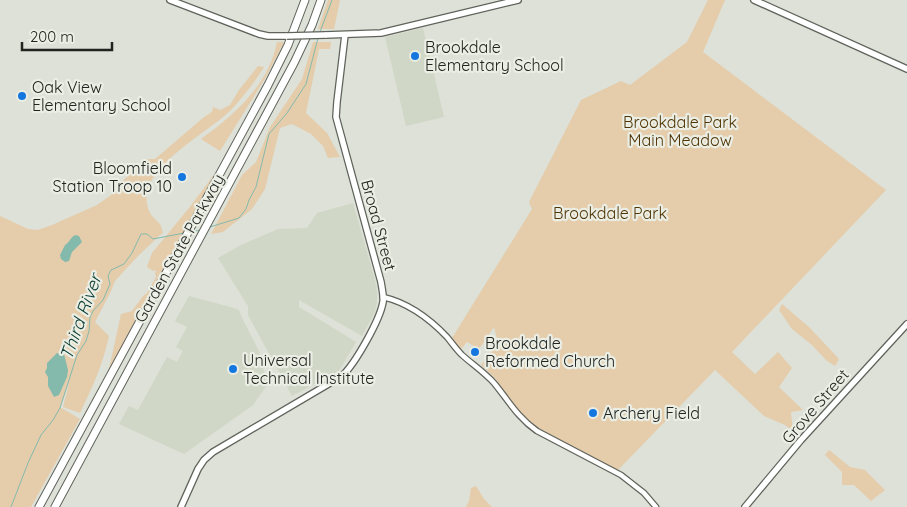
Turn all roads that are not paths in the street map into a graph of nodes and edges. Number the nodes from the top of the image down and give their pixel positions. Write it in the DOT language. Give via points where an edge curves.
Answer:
graph roads {
  1 [pos="170,0"];
  2 [pos="305,0"];
  3 [pos="321,0"];
  4 [pos="518,0"];
  5 [pos="754,0"];
  6 [pos="345,35"];
  7 [pos="907,69"];
  8 [pos="383,297"];
  9 [pos="907,324"];
  10 [pos="39,507"];
  11 [pos="55,507"];
  12 [pos="181,507"];
  13 [pos="656,507"];
  14 [pos="745,507"];
  1 -- 6 [label="main road, bridge" via="268,36"];
  2 -- 10 [label="highway, Garden State Parkway" via="278,65"];
  3 -- 11 [label="highway, Garden State Parkway" via="294,63"];
  4 -- 6 [label="main road" via="381,33"];
  5 -- 7 [label="main road"];
  6 -- 8 [label="main road, Broad Street" via="336,102 337,123"];
  8 -- 12 [label="main road, Broad Street" via="378,318 346,372 213,452 198,469"];
  8 -- 13 [label="street" via="406,304 430,320 462,355 489,378 526,423 621,475"];
  9 -- 14 [label="main road, Grove Street"];
}
